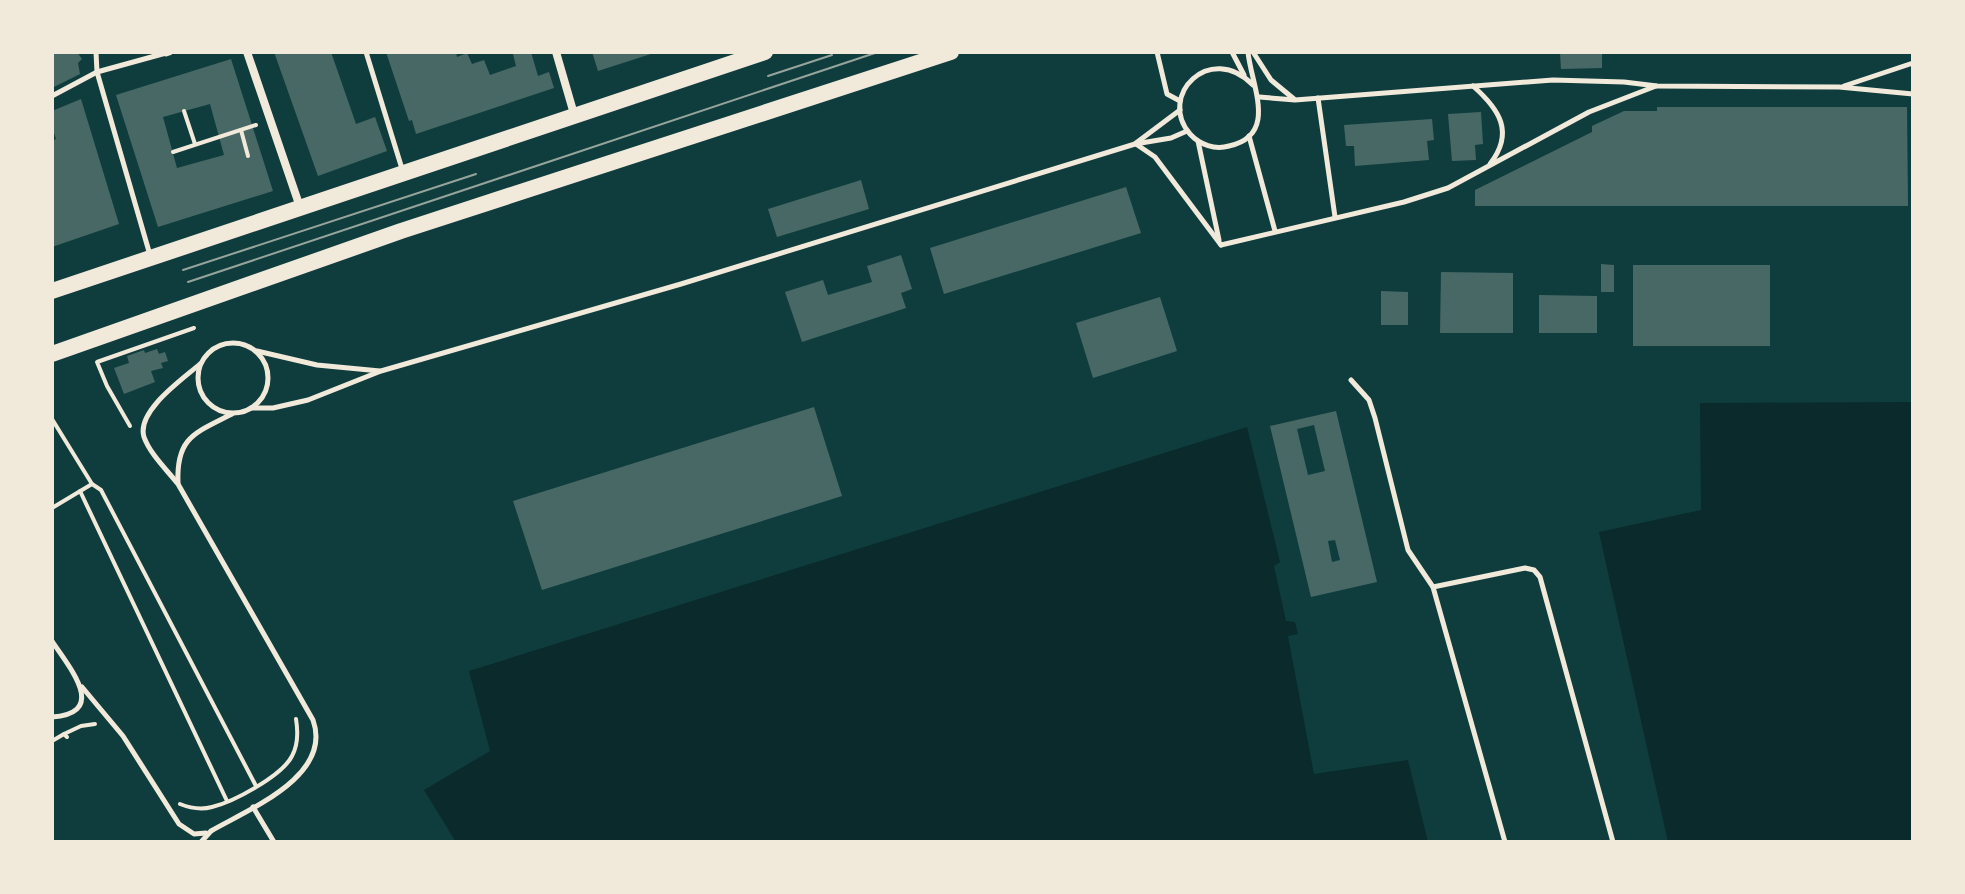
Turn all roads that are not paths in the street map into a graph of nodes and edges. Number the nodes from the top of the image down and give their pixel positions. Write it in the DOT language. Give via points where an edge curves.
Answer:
graph roads {
  1 [pos="96,52"];
  2 [pos="168,52"];
  3 [pos="247,52"];
  4 [pos="366,52"];
  5 [pos="556,52"];
  6 [pos="765,52"];
  7 [pos="951,52"];
  8 [pos="1157,52"];
  9 [pos="1232,52"];
  10 [pos="1250,52"];
  11 [pos="1913,63"];
  12 [pos="97,72"];
  13 [pos="1244,76"];
  14 [pos="1253,85"];
  15 [pos="1473,86"];
  16 [pos="1657,86"];
  17 [pos="1839,87"];
  18 [pos="1913,94"];
  19 [pos="52,96"];
  20 [pos="1259,97"];
  21 [pos="1318,98"];
  22 [pos="1295,100"];
  23 [pos="1181,102"];
  24 [pos="1180,110"];
  25 [pos="574,114"];
  26 [pos="1187,131"];
  27 [pos="1249,136"];
  28 [pos="1198,141"];
  29 [pos="1135,144"];
  30 [pos="1487,168"];
  31 [pos="404,173"];
  32 [pos="300,207"];
  33 [pos="1335,217"];
  34 [pos="1275,231"];
  35 [pos="1221,245"];
  36 [pos="151,256"];
  37 [pos="72,283"];
  38 [pos="52,291"];
  39 [pos="52,301"];
  40 [pos="257,351"];
  41 [pos="57,352"];
  42 [pos="200,364"];
  43 [pos="381,371"];
  44 [pos="1351,380"];
  45 [pos="251,408"];
  46 [pos="234,413"];
  47 [pos="178,484"];
  48 [pos="1433,587"];
  49 [pos="52,641"];
  50 [pos="82,687"];
  51 [pos="71,712"];
  52 [pos="52,717"];
  53 [pos="52,724"];
  54 [pos="253,807"];
  55 [pos="211,831"];
  56 [pos="201,842"];
  57 [pos="274,842"];
  58 [pos="1505,842"];
  59 [pos="1613,842"];
  1 -- 12 [label="lane"];
  2 -- 12 [label="lane"];
  3 -- 32 [label="street"];
  4 -- 31 [label="lane"];
  5 -- 25 [label="street"];
  6 -- 25 [label="main road"];
  7 -- 41 [label="main road" via="387,236"];
  8 -- 23 [label="lane" via="1167,94"];
  9 -- 13 [label="lane"];
  10 -- 14 [label="lane"];
  10 -- 22 [label="lane"];
  11 -- 17 [label="lane"];
  12 -- 19 [label="lane"];
  12 -- 36 [label="lane"];
  13 -- 14 [label="lane"];
  13 -- 23 [label="lane" via="1209,69 1188,83"];
  14 -- 20 [label="lane"];
  15 -- 16 [label="lane" via="1553,80"];
  15 -- 21 [label="lane"];
  15 -- 30 [label="lane" via="1496,110 1502,125 1499,152"];
  16 -- 17 [label="lane"];
  16 -- 30 [label="lane" via="1589,112"];
  17 -- 18 [label="lane"];
  20 -- 22 [label="lane"];
  20 -- 27 [label="lane" via="1257,125"];
  21 -- 22 [label="lane"];
  21 -- 33 [label="lane"];
  23 -- 24 [label="lane"];
  24 -- 26 [label="lane"];
  24 -- 29 [label="lane"];
  25 -- 31 [label="main road"];
  26 -- 28 [label="lane"];
  26 -- 29 [label="lane"];
  27 -- 28 [label="lane" via="1224,148"];
  27 -- 34 [label="lane"];
  28 -- 35 [label="lane"];
  29 -- 35 [label="lane" via="1155,157"];
  29 -- 43 [label="lane"];
  30 -- 33 [label="lane" via="1437,192"];
  31 -- 32 [label="main road"];
  32 -- 36 [label="main road"];
  33 -- 34 [label="lane"];
  34 -- 35 [label="lane"];
  36 -- 37 [label="main road"];
  37 -- 38 [label="main road"];
  37 -- 39 [label="main road"];
  40 -- 42 [label="lane" via="229,342 211,349"];
  40 -- 43 [label="lane" via="317,365"];
  40 -- 45 [label="lane" via="268,377 264,395"];
  42 -- 46 [label="lane" via="203,397 217,409"];
  42 -- 47 [label="lane" via="157,402 143,427 151,449"];
  43 -- 45 [label="lane" via="288,405"];
  44 -- 48 [label="lane" via="1369,400 1408,550"];
  45 -- 46 [label="lane"];
  46 -- 47 [label="lane" via="183,445"];
  47 -- 54 [label="lane" via="316,728 314,752 304,771"];
  48 -- 58 [label="lane"];
  48 -- 59 [label="lane" via="1525,568 1540,577"];
  49 -- 50 [label="lane"];
  50 -- 51 [label="lane" via="84,697"];
  50 -- 55 [label="lane" via="123,736 179,824 194,834"];
  51 -- 52 [label="lane"];
  51 -- 53 [label="lane"];
  54 -- 55 [label="lane"];
  54 -- 57 [label="lane"];
  55 -- 56 [label="lane"];
}
